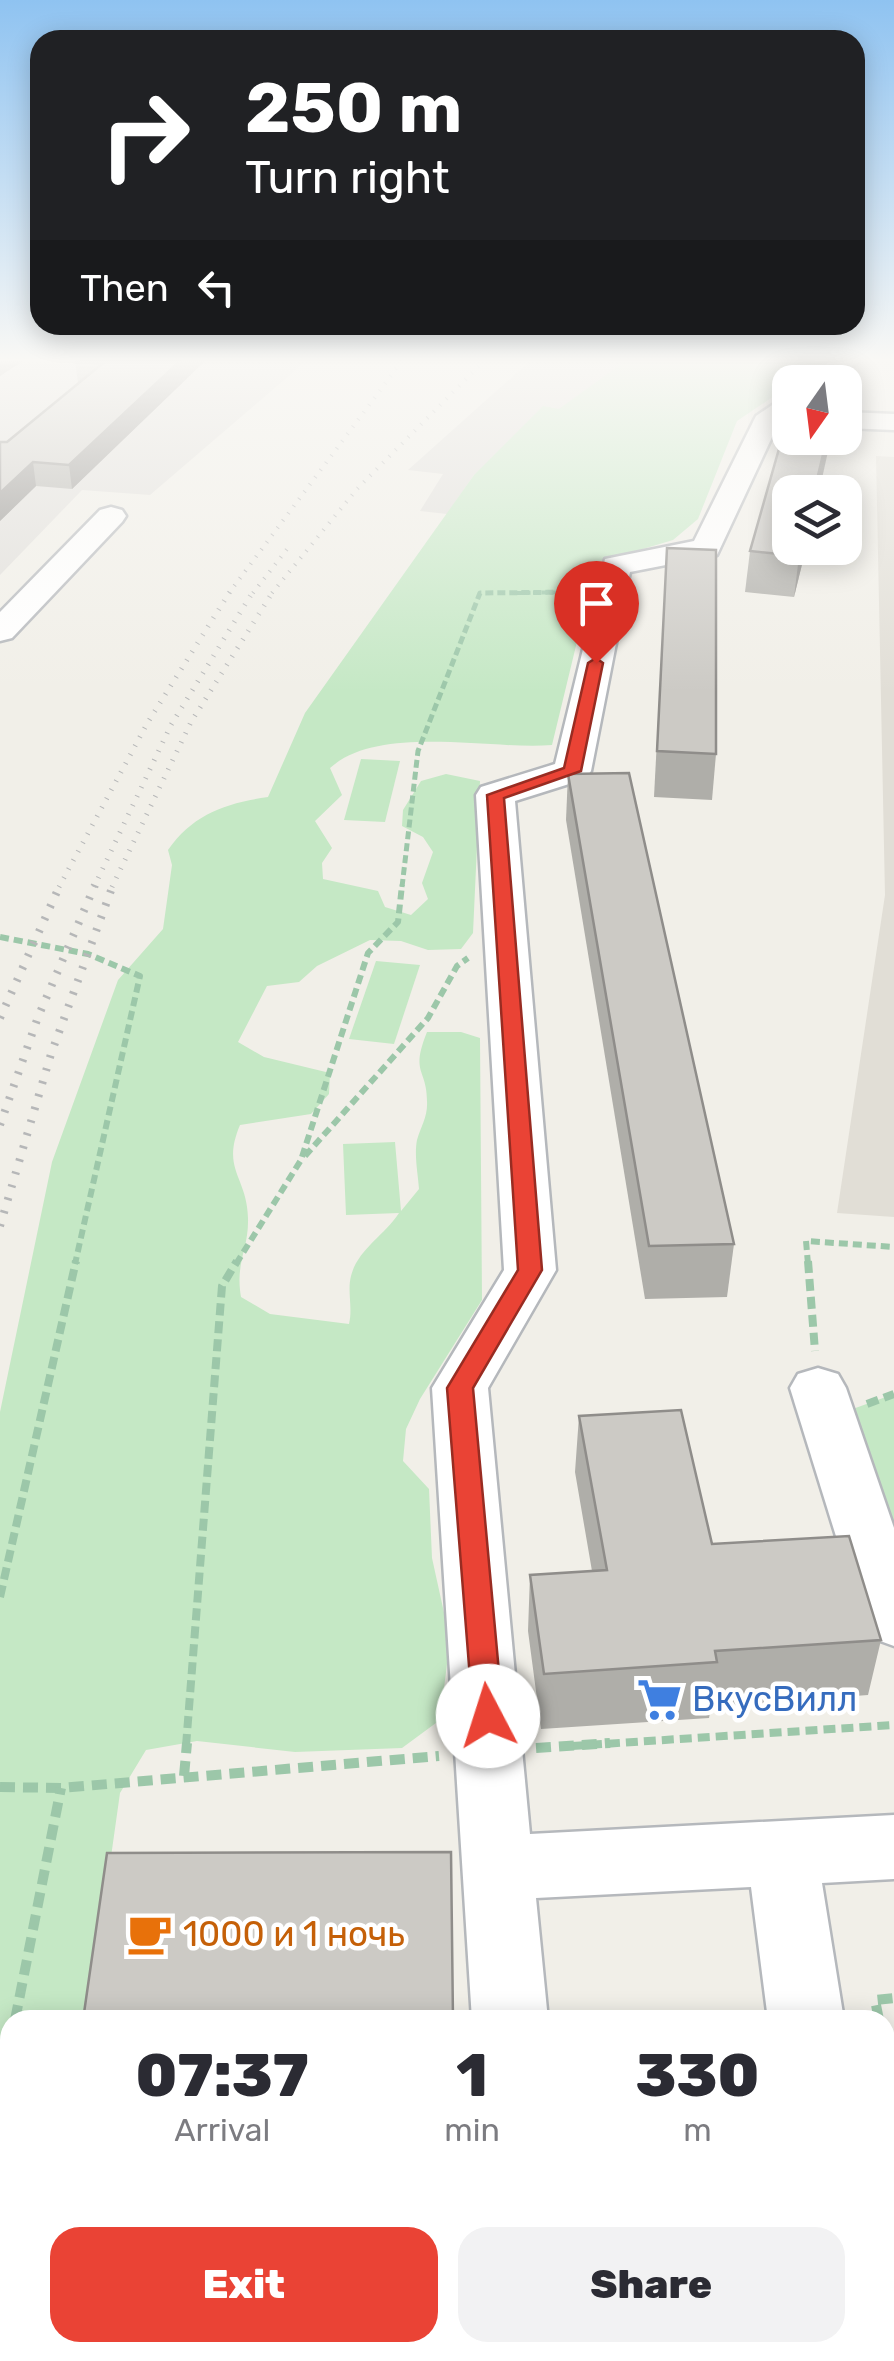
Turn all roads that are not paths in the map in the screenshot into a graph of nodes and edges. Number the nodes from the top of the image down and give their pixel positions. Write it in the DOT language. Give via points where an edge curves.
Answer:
graph roads {
  1 [pos="749,471"];
  2 [pos="111,516"];
  3 [pos="0,631"];
  4 [pos="818,1388"];
  5 [pos="894,1620"];
  6 [pos="894,1847"];
  7 [pos="782,1854"];
  8 [pos="500,1868"];
  9 [pos="509,2010"];
  10 [pos="805,2010"];
  1 -- 8 [label="street" via="706,548 616,566 572,771 496,795 530,1270 460,1388"];
  2 -- 3 [label="street"];
  4 -- 5 [label="street"];
  6 -- 7 [label="street"];
  7 -- 8 [label="street"];
  7 -- 10 [label="street"];
  8 -- 9 [label="street"];
}
